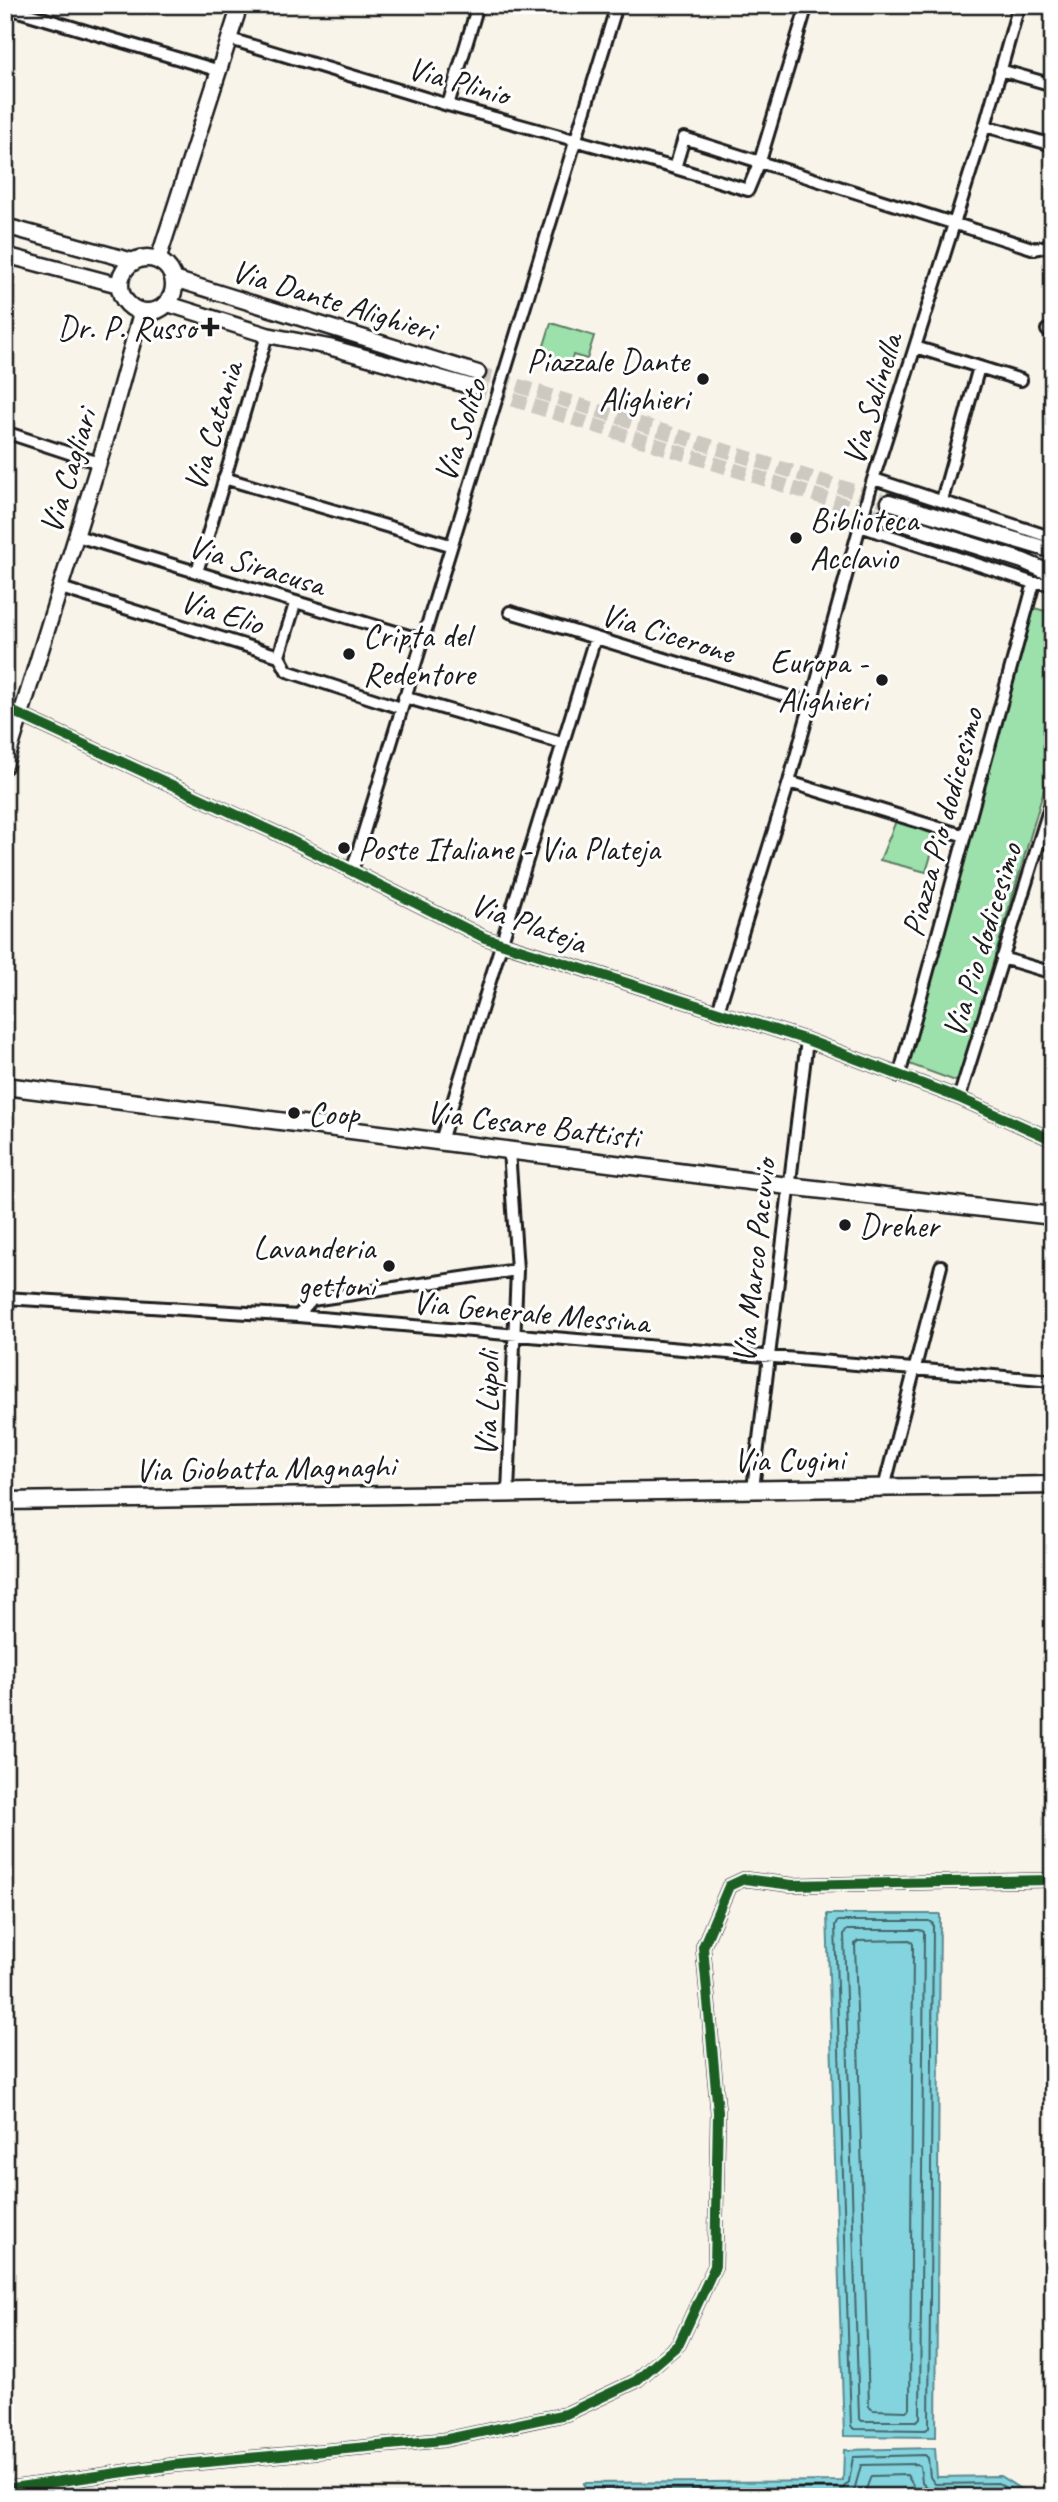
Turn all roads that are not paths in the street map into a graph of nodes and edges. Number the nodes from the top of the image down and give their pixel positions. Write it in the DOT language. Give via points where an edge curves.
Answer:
graph roads {
  1 [pos="240,5"];
  2 [pos="478,5"];
  3 [pos="617,5"];
  4 [pos="807,5"];
  5 [pos="1019,5"];
  6 [pos="5,7"];
  7 [pos="230,38"];
  8 [pos="1000,70"];
  9 [pos="220,71"];
  10 [pos="1053,85"];
  11 [pos="448,105"];
  12 [pos="985,126"];
  13 [pos="576,140"];
  14 [pos="1053,145"];
  15 [pos="760,161"];
  16 [pos="675,168"];
  17 [pos="953,222"];
  18 [pos="5,226"];
  19 [pos="1053,231"];
  20 [pos="5,256"];
  21 [pos="158,260"];
  22 [pos="134,261"];
  23 [pos="174,279"];
  24 [pos="119,285"];
  25 [pos="168,304"];
  26 [pos="141,313"];
  27 [pos="267,335"];
  28 [pos="915,348"];
  29 [pos="979,368"];
  30 [pos="1021,380"];
  31 [pos="5,432"];
  32 [pos="99,463"];
  33 [pos="224,478"];
  34 [pos="874,479"];
  35 [pos="942,500"];
  36 [pos="889,502"];
  37 [pos="884,517"];
  38 [pos="860,526"];
  39 [pos="76,536"];
  40 [pos="1053,538"];
  41 [pos="450,545"];
  42 [pos="1053,551"];
  43 [pos="197,572"];
  44 [pos="1053,575"];
  45 [pos="1034,583"];
  46 [pos="1053,583"];
  47 [pos="61,588"];
  48 [pos="295,604"];
  49 [pos="510,612"];
  50 [pos="595,638"];
  51 [pos="422,640"];
  52 [pos="279,656"];
  53 [pos="402,702"];
  54 [pos="810,703"];
  55 [pos="5,708"];
  56 [pos="21,716"];
  57 [pos="562,743"];
  58 [pos="5,766"];
  59 [pos="789,782"];
  60 [pos="1053,797"];
  61 [pos="962,835"];
  62 [pos="352,871"];
  63 [pos="501,945"];
  64 [pos="1002,957"];
  65 [pos="1053,973"];
  66 [pos="718,1011"];
  67 [pos="807,1040"];
  68 [pos="899,1076"];
  69 [pos="5,1086"];
  70 [pos="959,1098"];
  71 [pos="1053,1140"];
  72 [pos="441,1141"];
  73 [pos="509,1150"];
  74 [pos="788,1186"];
  75 [pos="1053,1216"];
  76 [pos="941,1266"];
  77 [pos="517,1270"];
  78 [pos="5,1298"];
  79 [pos="298,1316"];
  80 [pos="515,1336"];
  81 [pos="769,1357"];
  82 [pos="915,1368"];
  83 [pos="1053,1381"];
  84 [pos="1053,1485"];
  85 [pos="884,1488"];
  86 [pos="753,1489"];
  87 [pos="508,1493"];
  88 [pos="526,1493"];
  89 [pos="5,1502"];
  90 [pos="1053,1880"];
  91 [pos="5,2489"];
  1 -- 7 [label="street"];
  2 -- 11 [label="street"];
  3 -- 13 [label="street, Via Solìto"];
  4 -- 15 [label="street"];
  5 -- 8 [label="street, Via Salinella"];
  6 -- 9 [label="street"];
  7 -- 9 [label="street"];
  7 -- 11 [label="street, Via Plinio"];
  8 -- 10 [label="street"];
  8 -- 12 [label="street, Via Salinella"];
  9 -- 21 [label="street"];
  11 -- 13 [label="street, Via Plinio"];
  12 -- 14 [label="street"];
  12 -- 17 [label="street, Via Salinella"];
  13 -- 16 [label="street, Via Plinio"];
  13 -- 41 [label="street, Via Solìto"];
  15 -- 16 [label="street, Via Plinio" via="748,190"];
  15 -- 16 [label="street" via="684,138"];
  15 -- 17 [label="street"];
  17 -- 19 [label="street" via="1035,249 1049,245"];
  17 -- 28 [label="street, Via Salinella"];
  18 -- 22 [label="street"];
  20 -- 24 [label="street"];
  21 -- 22 [label="main road"];
  21 -- 23 [label="main road"];
  22 -- 24 [label="main road" via="123,271"];
  23 -- 25 [label="main road"];
  23 -- 27 [label="street, Via Dante Alighieri" via="475,380"];
  24 -- 26 [label="main road" via="122,297"];
  25 -- 26 [label="main road"];
  25 -- 27 [label="street, Via Dante Alighieri"];
  26 -- 32 [label="street, Via Cagliari"];
  27 -- 33 [label="street, Via Catania"];
  28 -- 29 [label="street"];
  28 -- 34 [label="street, Via Salinella"];
  29 -- 30 [label="street"];
  29 -- 35 [label="street"];
  31 -- 32 [label="street"];
  32 -- 39 [label="street, Via Cagliari"];
  33 -- 41 [label="street"];
  33 -- 43 [label="street, Via Catania"];
  34 -- 35 [label="street"];
  34 -- 38 [label="street, Via Salinella"];
  35 -- 40 [label="street"];
  36 -- 42 [label="street"];
  37 -- 44 [label="street" via="1023,561"];
  38 -- 45 [label="street"];
  38 -- 54 [label="street, Via Salinella"];
  39 -- 43 [label="street, Via Siracusa"];
  39 -- 47 [label="street, Via Cagliari"];
  41 -- 51 [label="street, Via Solìto"];
  43 -- 48 [label="street, Via Siracusa"];
  45 -- 46 [label="street"];
  45 -- 61 [label="street, Piazza Pio dodicesimo"];
  47 -- 52 [label="street, Via Elio"];
  47 -- 56 [label="street, Via Cagliari"];
  48 -- 51 [label="street, Via Siracusa"];
  48 -- 52 [label="street"];
  49 -- 50 [label="street, Via Cicerone"];
  50 -- 54 [label="street, Via Cicerone"];
  50 -- 57 [label="street"];
  51 -- 53 [label="street, Via Solìto"];
  52 -- 53 [label="street, Via Elio" via="287,671"];
  53 -- 57 [label="street, Via Elio"];
  53 -- 62 [label="street, Via Solìto"];
  54 -- 59 [label="street, Via Salinella"];
  55 -- 56 [label="street, Via Plateja"];
  56 -- 58 [label="street, Via Cagliari"];
  56 -- 62 [label="street, Via Plateja"];
  57 -- 63 [label="street"];
  59 -- 61 [label="street"];
  59 -- 66 [label="street, Via Salinella"];
  60 -- 64 [label="street, Via Pio dodicesimo"];
  61 -- 68 [label="street, Piazza Pio dodicesimo"];
  62 -- 63 [label="street, Via Plateja"];
  63 -- 66 [label="street, Via Plateja"];
  63 -- 72 [label="street"];
  64 -- 65 [label="street"];
  64 -- 70 [label="street, Via Pio dodicesimo"];
  66 -- 67 [label="street, Via Plateja"];
  67 -- 68 [label="street, Via Plateja"];
  67 -- 74 [label="street, Via Marco Pacuvio"];
  68 -- 70 [label="street, Via Plateja"];
  69 -- 72 [label="main road, Via Cesare Battisti"];
  70 -- 71 [label="street, Via Plateja"];
  72 -- 73 [label="main road, Via Cesare Battisti"];
  73 -- 74 [label="main road, Via Cesare Battisti"];
  73 -- 77 [label="street, Via Lùpoli"];
  74 -- 75 [label="main road, Via Cesare Battisti"];
  74 -- 81 [label="street, Via Marco Pacuvio"];
  76 -- 82 [label="street"];
  77 -- 79 [label="street" via="312,1300"];
  77 -- 80 [label="street, Via Lùpoli"];
  78 -- 79 [label="street, Via Generale Messina"];
  79 -- 80 [label="street, Via Generale Messina"];
  80 -- 81 [label="street, Via Generale Messina"];
  80 -- 87 [label="street, Via Lùpoli"];
  81 -- 82 [label="street, Via Generale Messina"];
  81 -- 86 [label="street, Via Marco Pacuvio"];
  82 -- 83 [label="street, Via Generale Messina"];
  82 -- 85 [label="street"];
  84 -- 85 [label="main road, Via Cugini"];
  85 -- 86 [label="main road, Via Cugini"];
  86 -- 88 [label="main road, Via Cugini"];
  87 -- 88 [label="main road, Via Giobatta Magnaghi"];
  87 -- 89 [label="main road, Via Giobatta Magnaghi"];
  90 -- 91 [label="street" via="792,1885 744,1879 729,1886 703,1947 718,2112 715,2266 679,2344 636,2381 566,2414 443,2440 174,2465"];
}
